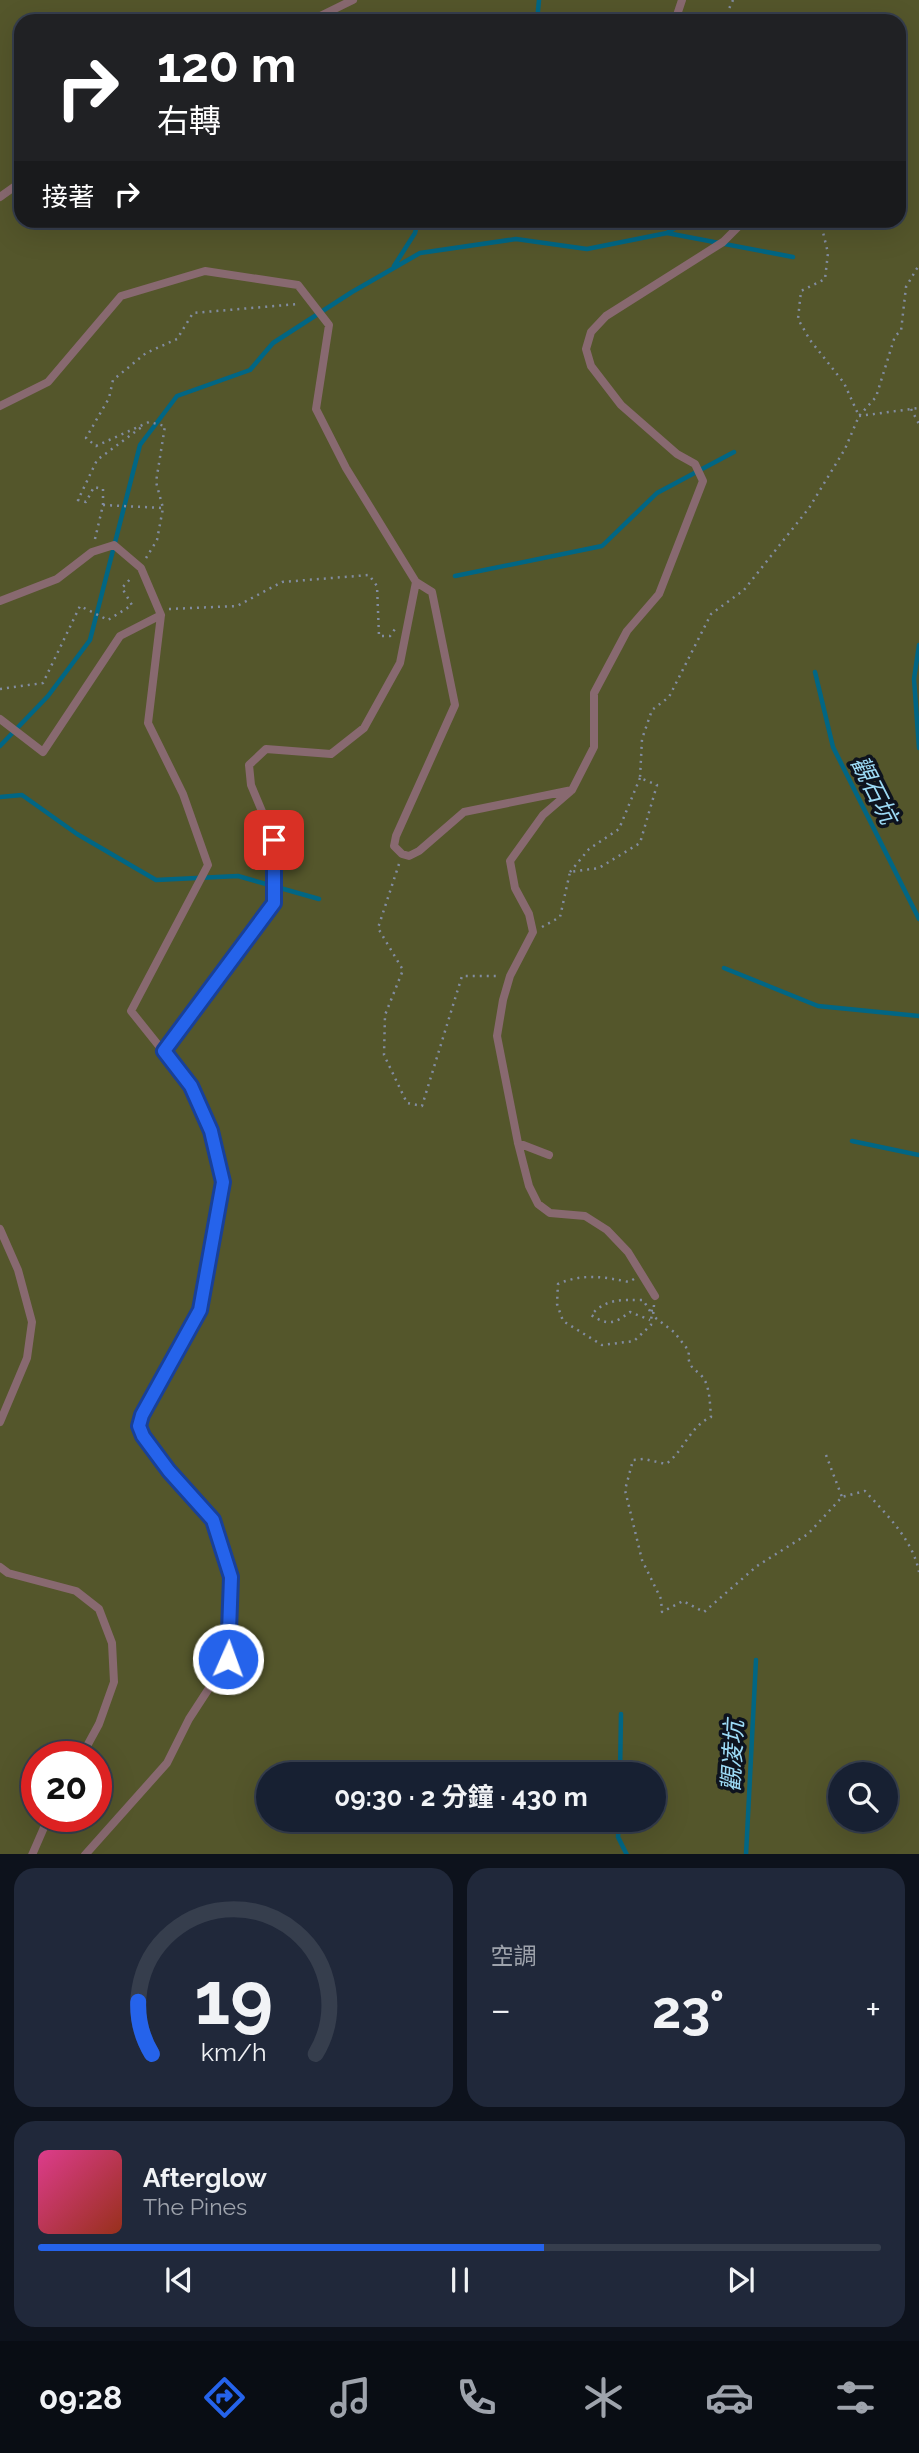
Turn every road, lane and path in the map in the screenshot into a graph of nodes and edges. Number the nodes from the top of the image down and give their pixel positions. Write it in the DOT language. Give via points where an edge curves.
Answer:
graph roads {
  1 [pos="353,0"];
  2 [pos="324,14"];
  3 [pos="737,228"];
  4 [pos="822,228"];
  5 [pos="919,265"];
  6 [pos="312,303"];
  7 [pos="0,407"];
  8 [pos="919,408"];
  9 [pos="911,409"];
  10 [pos="859,416"];
  11 [pos="149,422"];
  12 [pos="919,424"];
  13 [pos="103,505"];
  14 [pos="163,509"];
  15 [pos="92,552"];
  16 [pos="141,568"];
  17 [pos="416,582"];
  18 [pos="0,601"];
  19 [pos="159,613"];
  20 [pos="396,625"];
  21 [pos="0,689"];
  22 [pos="0,719"];
  23 [pos="640,778"];
  24 [pos="572,790"];
  25 [pos="402,854"];
  26 [pos="570,872"];
  27 [pos="533,932"];
  28 [pos="510,976"];
  29 [pos="164,1051"];
  30 [pos="518,1143"];
  31 [pos="549,1155"];
  32 [pos="0,1229"];
  33 [pos="643,1274"];
  34 [pos="655,1296"];
  35 [pos="650,1311"];
  36 [pos="650,1320"];
  37 [pos="0,1422"];
  38 [pos="826,1455"];
  39 [pos="842,1497"];
  40 [pos="0,1567"];
  41 [pos="919,1572"];
  42 [pos="90,1741"];
  43 [pos="42,1832"];
  44 [pos="32,1854"];
  45 [pos="85,1854"];
  1 -- 2 [label="lane"];
  3 -- 24 [label="lane" via="723,242 606,316 591,332 586,349 591,366 621,405 695,464 703,481 659,594 627,631 594,693 594,747"];
  4 -- 10 [label="path" via="828,253 825,279 801,291 798,319 844,383"];
  5 -- 10 [label="path" via="906,287 901,331 895,336 876,397"];
  6 -- 7 [label="lane" via="298,285 205,271 121,296 48,382"];
  6 -- 11 [label="path" via="193,313 177,339 146,353 113,380 109,398 86,438 96,446"];
  6 -- 17 [label="lane" via="329,326 316,410"];
  8 -- 9 [label="path"];
  9 -- 10 [label="path"];
  9 -- 12 [label="path"];
  10 -- 23 [label="path" via="809,508 744,590 711,614 669,697 652,710 642,738"];
  11 -- 13 [label="path" via="97,460 78,499 86,502 94,487 103,489"];
  11 -- 14 [label="path" via="165,426 156,482"];
  13 -- 14 [label="path"];
  13 -- 15 [label="path"];
  14 -- 16 [label="path" via="157,540"];
  15 -- 16 [label="lane" via="114,545"];
  15 -- 18 [label="lane" via="57,579"];
  16 -- 19 [label="lane"];
  16 -- 21 [label="path" via="122,588 132,605 108,620 80,606 43,683"];
  17 -- 25 [label="lane" via="432,592 454,705 396,836 394,846"];
  17 -- 29 [label="lane" via="400,663 364,728 331,754 266,749 250,765 251,785 274,840 274,903"];
  19 -- 20 [label="path" via="237,606 282,582 369,575 377,586 379,636 390,636"];
  19 -- 22 [label="lane" via="120,636 43,752"];
  19 -- 29 [label="lane" via="148,723 183,794 208,865 131,1012"];
  23 -- 26 [label="path" via="619,829 589,849"];
  23 -- 26 [label="path" via="657,785 640,843 599,869"];
  24 -- 25 [label="lane" via="464,812 419,851"];
  24 -- 27 [label="lane" via="543,816 510,861 515,888"];
  25 -- 28 [label="path" via="378,928 402,970 385,1015 384,1055 407,1102 422,1106 462,976"];
  26 -- 27 [label="path" via="560,916"];
  27 -- 28 [label="lane"];
  28 -- 30 [label="lane" via="497,1036"];
  29 -- 45 [label="lane" via="191,1086 211,1131 223,1182 200,1310 139,1426 169,1471 213,1520 231,1577 228,1659 188,1719 167,1763"];
  30 -- 31 [label="lane"];
  30 -- 33 [label="lane" via="538,1204 550,1213 585,1216 607,1230"];
  32 -- 37 [label="lane" via="18,1270 32,1322 27,1358"];
  33 -- 34 [label="lane"];
  33 -- 36 [label="path" via="629,1282 595,1275 568,1280 558,1284 557,1304 563,1321 602,1345 634,1341 651,1325"];
  34 -- 35 [label="path"];
  34 -- 39 [label="path" via="653,1316 689,1351 692,1369 707,1385 711,1417 700,1422 677,1456 666,1464 633,1460 625,1490 642,1560 661,1599 662,1612 683,1601 704,1612 757,1566 808,1534"];
  35 -- 36 [label="path"];
  35 -- 36 [label="path" via="643,1300 612,1300 592,1315 603,1322 617,1322 630,1312"];
  38 -- 39 [label="path"];
  39 -- 41 [label="path" via="865,1491 916,1555"];
  40 -- 42 [label="lane" via="76,1591 99,1609 112,1643 114,1682"];
  43 -- 44 [label="lane"];
}
